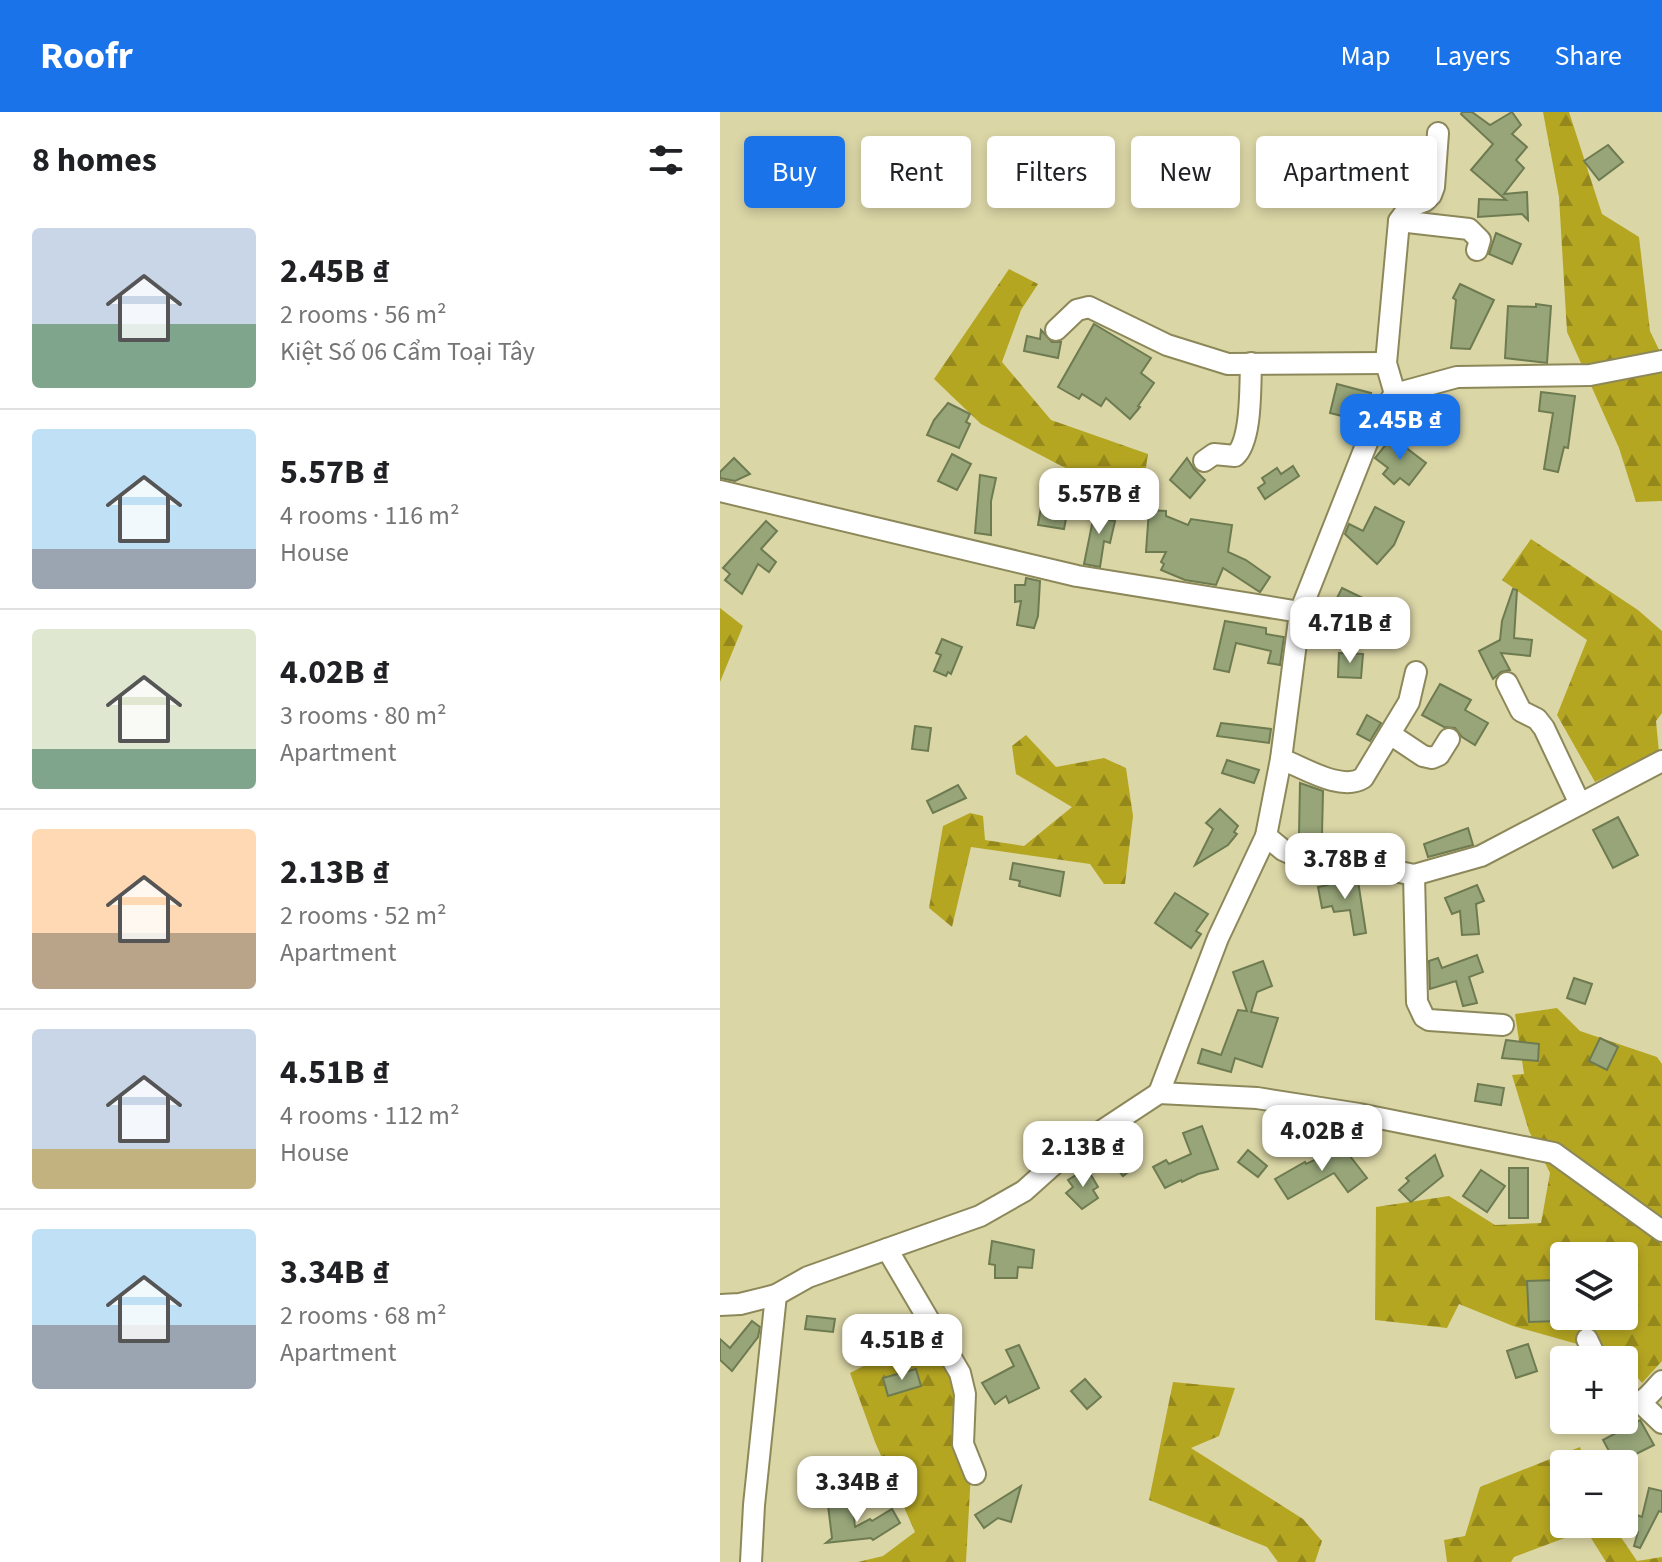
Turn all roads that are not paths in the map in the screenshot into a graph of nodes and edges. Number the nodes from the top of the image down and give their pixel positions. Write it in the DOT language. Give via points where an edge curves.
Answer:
graph roads {
  1 [pos="1438,133"];
  2 [pos="1399,221"];
  3 [pos="1477,250"];
  4 [pos="1056,330"];
  5 [pos="1662,361"];
  6 [pos="1251,363"];
  7 [pos="1386,363"];
  8 [pos="1395,394"];
  9 [pos="1204,461"];
  10 [pos="720,491"];
  11 [pos="1300,612"];
  12 [pos="1416,672"];
  13 [pos="1507,683"];
  14 [pos="1390,734"];
  15 [pos="1449,739"];
  16 [pos="1281,759"];
  17 [pos="1662,761"];
  18 [pos="1580,804"];
  19 [pos="1266,836"];
  20 [pos="1414,875"];
  21 [pos="1503,1025"];
  22 [pos="1159,1093"];
  23 [pos="1662,1231"];
  24 [pos="887,1249"];
  25 [pos="776,1295"];
  26 [pos="720,1305"];
  27 [pos="1587,1339"];
  28 [pos="1590,1346"];
  29 [pos="1662,1381"];
  30 [pos="1638,1398"];
  31 [pos="1638,1406"];
  32 [pos="1662,1423"];
  33 [pos="975,1474"];
  34 [pos="751,1562"];
  1 -- 2 [label="street" via="1431,195 1409,207"];
  2 -- 3 [label="street" via="1469,229 1480,240"];
  2 -- 7 [label="street"];
  4 -- 6 [label="street" via="1077,310 1089,307 1167,345 1228,364"];
  5 -- 8 [label="street" via="1590,375 1457,377"];
  6 -- 7 [label="street"];
  6 -- 9 [label="street" via="1241,451 1235,456 1214,454"];
  7 -- 8 [label="street"];
  8 -- 11 [label="street" via="1376,420"];
  10 -- 11 [label="street" via="1077,576"];
  11 -- 16 [label="street"];
  12 -- 14 [label="street" via="1409,702"];
  13 -- 18 [label="street" via="1521,711 1544,728"];
  14 -- 15 [label="street" via="1432,758"];
  14 -- 16 [label="street" via="1356,783 1333,782"];
  16 -- 19 [label="street"];
  17 -- 18 [label="street"];
  18 -- 20 [label="street" via="1481,856"];
  19 -- 20 [label="street" via="1319,866"];
  19 -- 22 [label="street" via="1218,938"];
  20 -- 21 [label="street" via="1415,977 1424,1017"];
  22 -- 23 [label="street" via="1257,1098 1554,1153"];
  22 -- 24 [label="street" via="1062,1157 1024,1191 980,1216"];
  24 -- 25 [label="street" via="808,1277"];
  24 -- 33 [label="street" via="960,1373 965,1394 963,1444"];
  25 -- 26 [label="street"];
  25 -- 34 [label="street"];
  27 -- 28 [label="street"];
  29 -- 30 [label="street"];
  31 -- 32 [label="street"];
}
